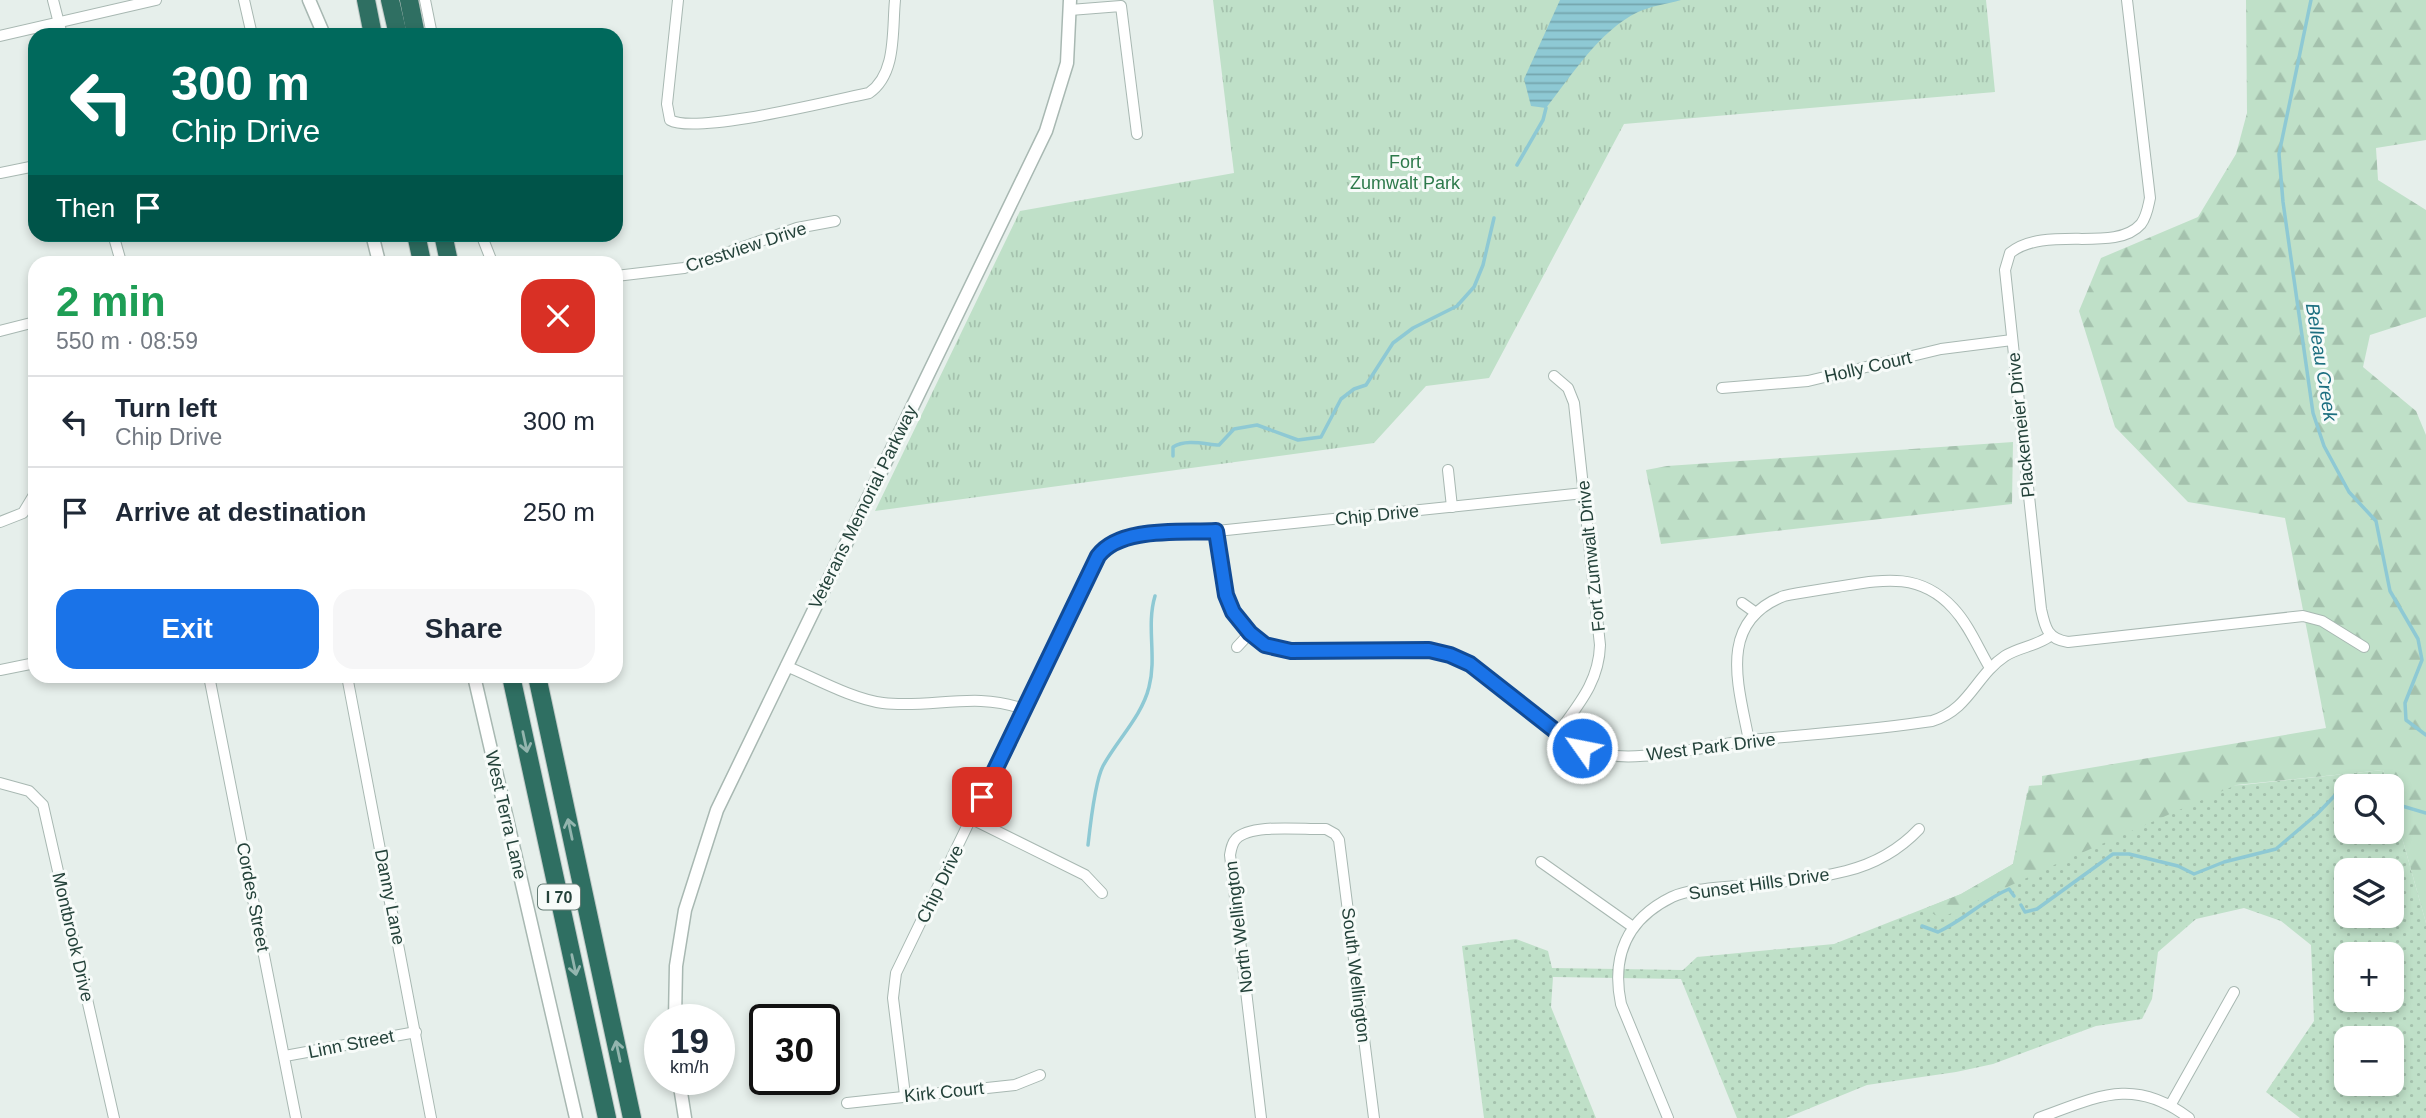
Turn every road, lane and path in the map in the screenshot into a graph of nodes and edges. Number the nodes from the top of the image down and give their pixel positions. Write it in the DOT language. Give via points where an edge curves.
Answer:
graph roads {
  1 [pos="53,0"];
  2 [pos="156,0"];
  3 [pos="244,0"];
  4 [pos="309,0"];
  5 [pos="366,0"];
  6 [pos="390,0"];
  7 [pos="409,0"];
  8 [pos="425,0"];
  9 [pos="678,0"];
  10 [pos="895,0"];
  11 [pos="2127,0"];
  12 [pos="1070,5"];
  13 [pos="59,22"];
  14 [pos="34,28"];
  15 [pos="60,28"];
  16 [pos="250,28"];
  17 [pos="321,28"];
  18 [pos="372,28"];
  19 [pos="396,28"];
  20 [pos="415,28"];
  21 [pos="431,28"];
  22 [pos="28,29"];
  23 [pos="0,36"];
  24 [pos="1137,134"];
  25 [pos="28,167"];
  26 [pos="0,173"];
  27 [pos="835,221"];
  28 [pos="623,275"];
  29 [pos="28,324"];
  30 [pos="0,331"];
  31 [pos="2012,340"];
  32 [pos="1554,376"];
  33 [pos="1722,388"];
  34 [pos="1448,470"];
  35 [pos="1584,493"];
  36 [pos="28,505"];
  37 [pos="1452,507"];
  38 [pos="0,522"];
  39 [pos="1216,531"];
  40 [pos="1742,603"];
  41 [pos="1756,613"];
  42 [pos="1250,633"];
  43 [pos="2050,636"];
  44 [pos="1237,647"];
  45 [pos="2364,647"];
  46 [pos="28,664"];
  47 [pos="786,666"];
  48 [pos="1990,668"];
  49 [pos="0,670"];
  50 [pos="210,683"];
  51 [pos="348,683"];
  52 [pos="476,683"];
  53 [pos="513,683"];
  54 [pos="539,683"];
  55 [pos="1023,709"];
  56 [pos="1558,733"];
  57 [pos="1749,741"];
  58 [pos="0,783"];
  59 [pos="972,819"];
  60 [pos="1919,829"];
  61 [pos="1335,834"];
  62 [pos="1541,862"];
  63 [pos="1102,893"];
  64 [pos="1633,927"];
  65 [pos="2234,992"];
  66 [pos="675,1004"];
  67 [pos="416,1032"];
  68 [pos="285,1056"];
  69 [pos="1040,1075"];
  70 [pos="681,1095"];
  71 [pos="905,1096"];
  72 [pos="847,1103"];
  73 [pos="2171,1104"];
  74 [pos="114,1118"];
  75 [pos="296,1118"];
  76 [pos="431,1118"];
  77 [pos="576,1118"];
  78 [pos="607,1118"];
  79 [pos="632,1118"];
  80 [pos="685,1118"];
  81 [pos="1261,1118"];
  82 [pos="1374,1118"];
  83 [pos="1668,1118"];
  84 [pos="2039,1118"];
  85 [pos="2189,1118"];
  1 -- 13 [label="street"];
  2 -- 13 [label="street"];
  3 -- 16 [label="street"];
  4 -- 17 [label="street"];
  5 -- 18 [label="highway"];
  6 -- 19 [label="highway"];
  7 -- 20 [label="highway"];
  8 -- 21 [label="street"];
  9 -- 10 [label="street" via="667,104 670,120 682,124 720,122 869,93 886,76"];
  11 -- 31 [label="street, Plackemeier Drive" via="2150,198 2147,213 2124,234 2040,239 2010,253 2004,270"];
  12 -- 24 [label="street" via="1121,6"];
  12 -- 47 [label="street, Veterans Memorial Parkway" via="1067,63 1046,131"];
  13 -- 14 [label="street"];
  13 -- 15 [label="street"];
  22 -- 23 [label="street"];
  25 -- 26 [label="street"];
  27 -- 28 [label="street, Crestview Drive" via="797,228 684,268"];
  29 -- 30 [label="street"];
  31 -- 33 [label="street, Holly Court" via="1941,349 1808,381"];
  31 -- 43 [label="street, Plackemeier Drive" via="2041,609"];
  32 -- 35 [label="street, Fort Zumwalt Drive" via="1568,388 1574,404"];
  34 -- 37 [label="street"];
  35 -- 37 [label="street, Chip Drive"];
  35 -- 56 [label="street, Fort Zumwalt Drive" via="1600,653 1588,691"];
  36 -- 38 [label="street" via="14,519"];
  37 -- 39 [label="street, Chip Drive"];
  39 -- 42 [label="street, West Park Drive" via="1226,595"];
  39 -- 55 [label="street, Chip Drive" via="1153,533 1106,545"];
  40 -- 41 [label="street"];
  41 -- 48 [label="street" via="1788,595 1888,579 1905,581 1930,590 1951,605"];
  41 -- 57 [label="street" via="1742,634 1737,654"];
  42 -- 44 [label="street"];
  42 -- 56 [label="street, West Park Drive" via="1265,645 1291,651 1429,650 1450,655 1470,664"];
  43 -- 45 [label="street" via="2068,642 2303,616 2322,621"];
  43 -- 48 [label="street, West Park Drive" via="2005,655"];
  46 -- 49 [label="street"];
  47 -- 55 [label="street" via="884,703 991,700"];
  47 -- 66 [label="street, Veterans Memorial Parkway" via="721,799 700,858 684,910"];
  48 -- 57 [label="street, West Park Drive" via="1964,702 1932,721"];
  50 -- 68 [label="street, Cordes Street"];
  51 -- 67 [label="street, Danny Lane"];
  52 -- 77 [label="street, West Terra Lane"];
  53 -- 78 [label="highway, I 70, one-way"];
  79 -- 54 [label="highway, I 70, one-way"];
  55 -- 59 [label="street, Chip Drive"];
  56 -- 57 [label="street, West Park Drive" via="1593,752 1617,756"];
  58 -- 74 [label="street, Montbrook Drive" via="29,791 43,804"];
  59 -- 63 [label="street" via="1085,875"];
  59 -- 71 [label="street, Chip Drive" via="896,973 893,998"];
  60 -- 64 [label="street, Sunset Hills Drive" via="1899,849 1849,871 1674,896 1644,914"];
  61 -- 81 [label="street, North Wellington" via="1326,829 1256,830 1234,840 1230,855"];
  61 -- 82 [label="street, South Wellington"];
  62 -- 64 [label="street"];
  64 -- 83 [label="street, Sunset Hills Drive" via="1620,953 1618,990"];
  65 -- 73 [label="street"];
  67 -- 68 [label="street, Linn Street"];
  67 -- 76 [label="street, Danny Lane"];
  68 -- 75 [label="street, Cordes Street"];
  69 -- 71 [label="street, Kirk Court" via="1015,1085"];
  70 -- 80 [label="street"];
  71 -- 72 [label="street, Kirk Court"];
  73 -- 84 [label="street" via="2137,1094 2109,1094"];
  73 -- 85 [label="street"];
}
